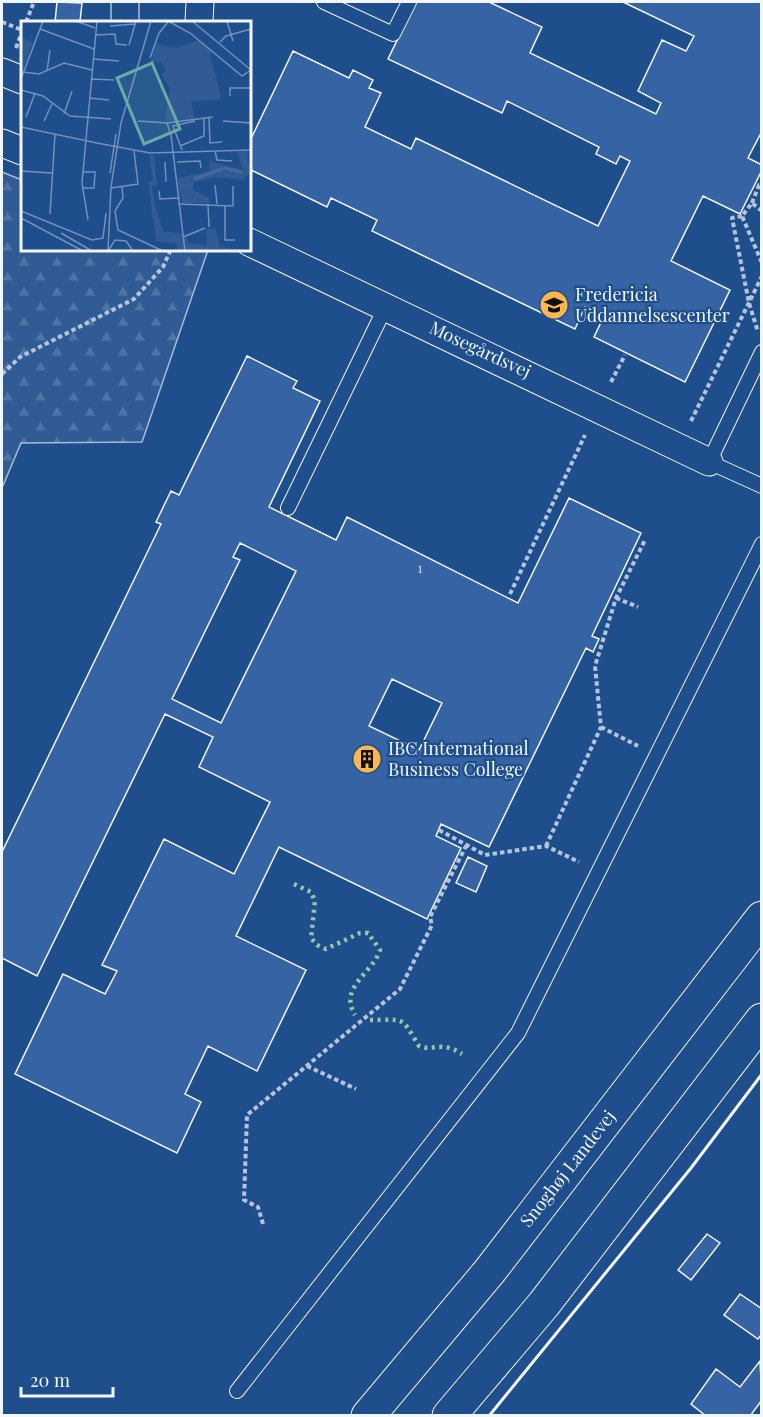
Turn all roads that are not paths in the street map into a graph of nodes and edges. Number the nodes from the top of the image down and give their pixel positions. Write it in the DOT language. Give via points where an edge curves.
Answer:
graph roads {
  1 [pos="125,2"];
  2 [pos="200,2"];
  3 [pos="324,2"];
  4 [pos="409,2"];
  5 [pos="125,21"];
  6 [pos="199,21"];
  7 [pos="2,72"];
  8 [pos="21,80"];
  9 [pos="2,143"];
  10 [pos="21,151"];
  11 [pos="250,242"];
  12 [pos="386,306"];
  13 [pos="762,352"];
  14 [pos="710,462"];
  15 [pos="762,486"];
  16 [pos="288,508"];
  17 [pos="762,544"];
  18 [pos="762,918"];
  19 [pos="762,1020"];
  20 [pos="237,1391"];
  21 [pos="368,1416"];
  22 [pos="450,1416"];
  1 -- 5 [label="street"];
  2 -- 6 [label="street"];
  3 -- 4 [label="lane" via="393,34"];
  7 -- 8 [label="street"];
  9 -- 10 [label="street"];
  11 -- 12 [label="street, Mosegårdsvej"];
  12 -- 14 [label="street, Mosegårdsvej"];
  12 -- 16 [label="lane"];
  13 -- 14 [label="lane"];
  14 -- 15 [label="lane"];
  17 -- 20 [label="lane" via="518,1033"];
  18 -- 21 [label="main road, Snoghøj Landevej" via="489,1272"];
  19 -- 22 [label="main road" via="544,1304"];
}
